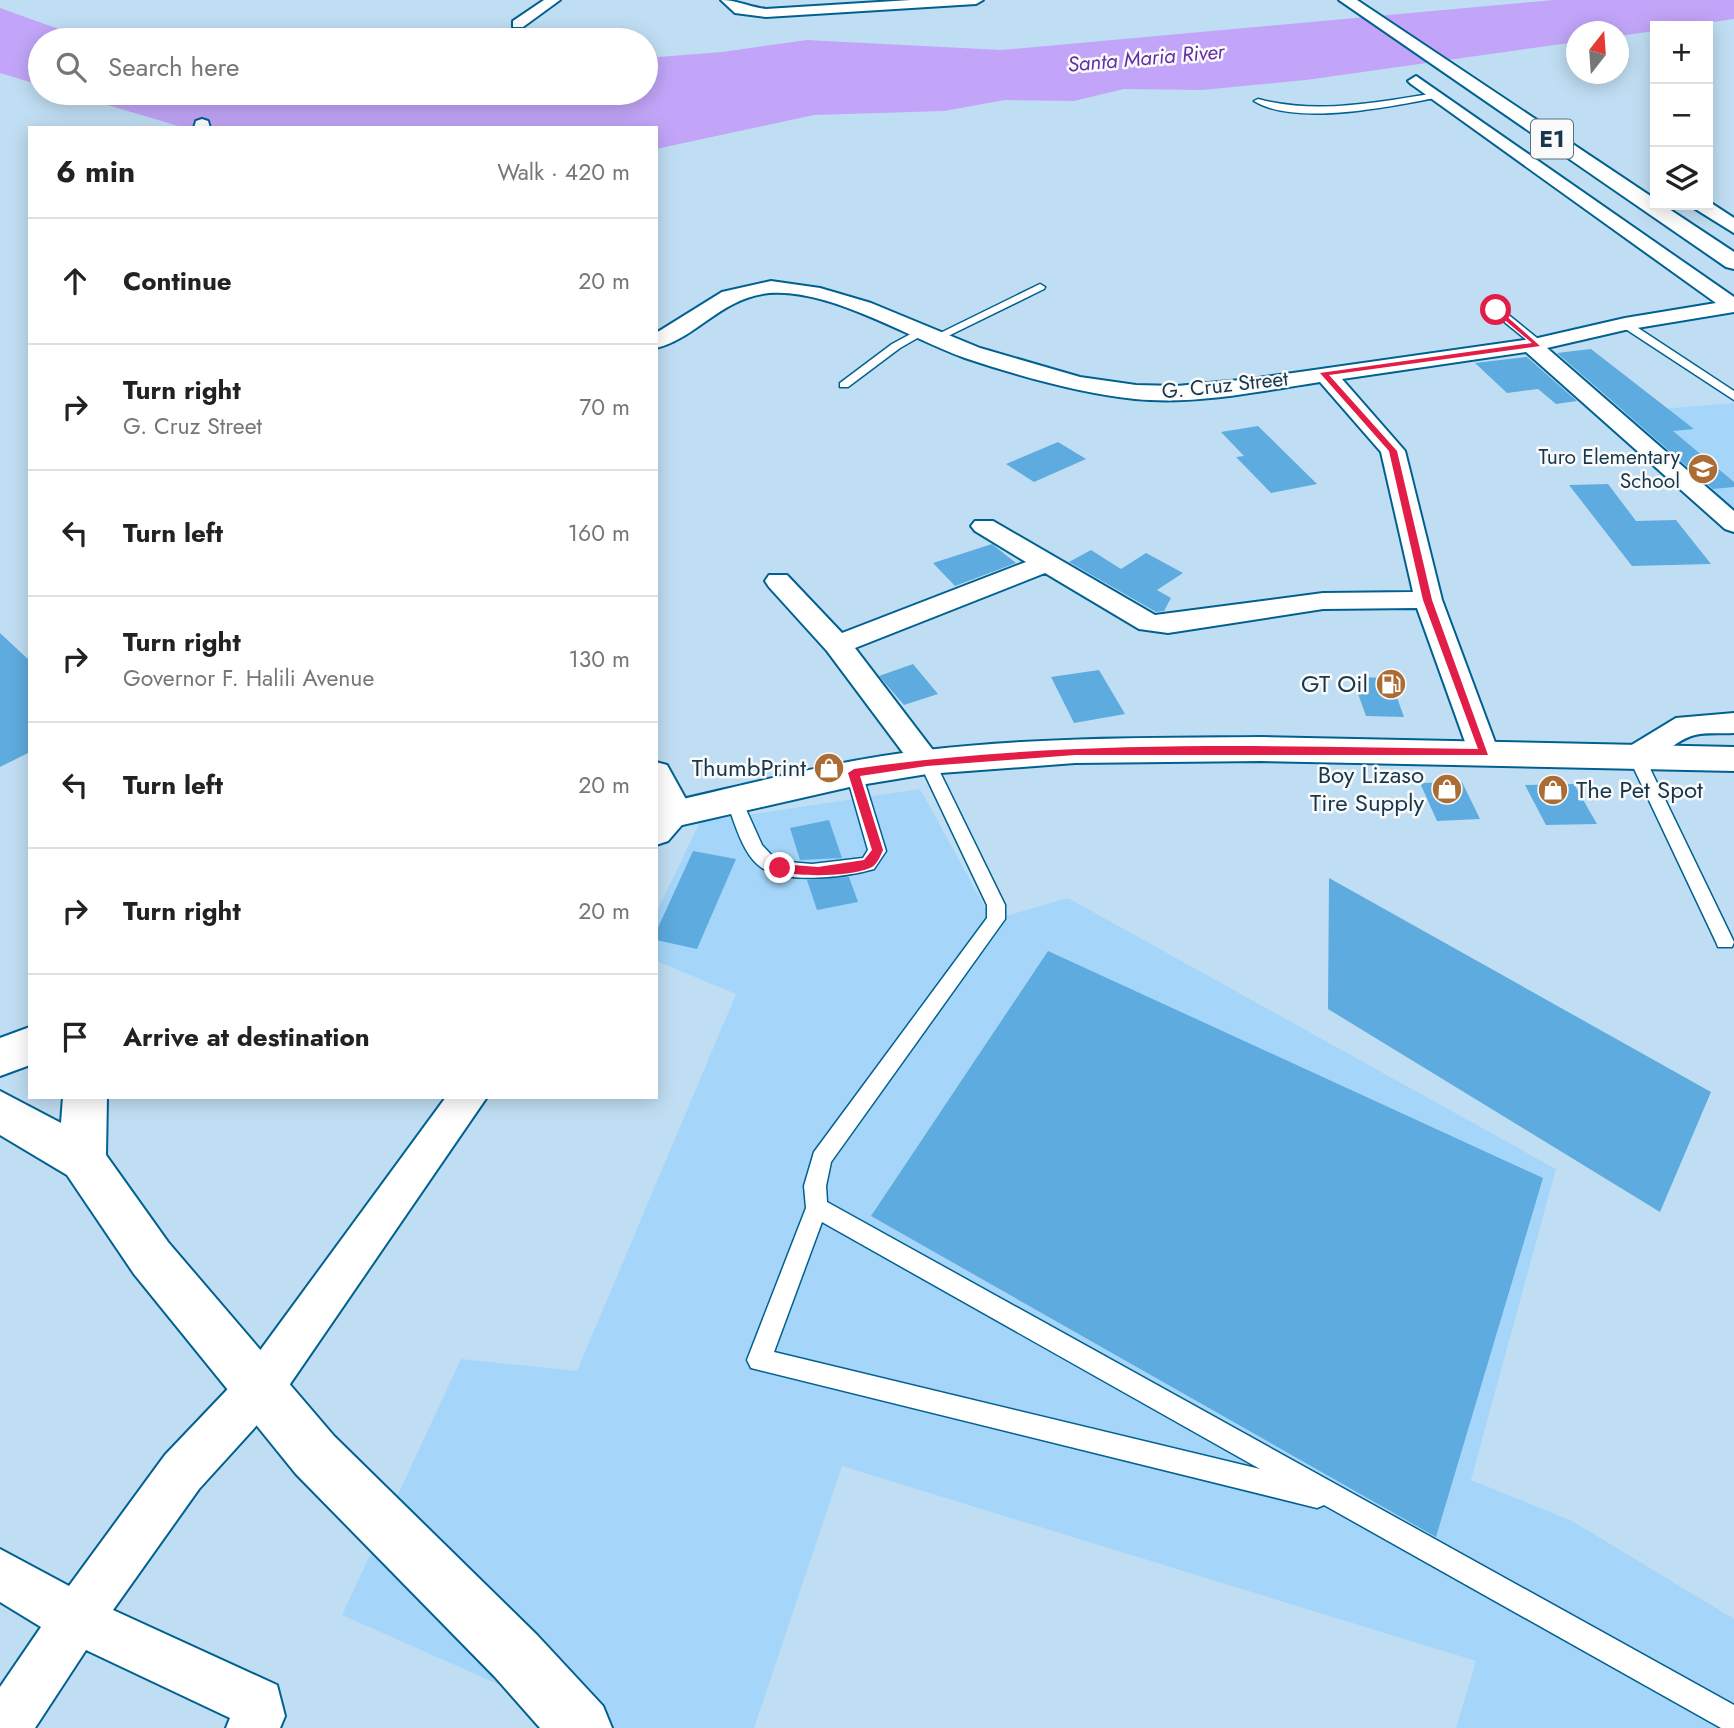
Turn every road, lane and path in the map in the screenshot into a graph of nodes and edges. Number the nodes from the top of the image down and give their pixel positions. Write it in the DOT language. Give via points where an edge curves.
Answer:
graph roads {
  1 [pos="553,0"];
  2 [pos="728,0"];
  3 [pos="975,1"];
  4 [pos="1348,1"];
  5 [pos="895,3"];
  6 [pos="518,24"];
  7 [pos="1416,80"];
  8 [pos="1437,95"];
  9 [pos="1258,101"];
  10 [pos="1629,190"];
  11 [pos="1707,210"];
  12 [pos="1734,227"];
  13 [pos="1734,262"];
  14 [pos="1040,286"];
  15 [pos="1734,287"];
  16 [pos="1734,306"];
  17 [pos="1496,310"];
  18 [pos="1625,324"];
  19 [pos="929,335"];
  20 [pos="658,341"];
  21 [pos="1534,344"];
  22 [pos="1324,373"];
  23 [pos="844,385"];
  24 [pos="1734,396"];
  25 [pos="1734,524"];
  26 [pos="984,526"];
  27 [pos="1047,563"];
  28 [pos="778,581"];
  29 [pos="1428,600"];
  30 [pos="837,645"];
  31 [pos="1734,723"];
  32 [pos="1484,753"];
  33 [pos="1636,756"];
  34 [pos="1734,759"];
  35 [pos="927,762"];
  36 [pos="854,773"];
  37 [pos="658,787"];
  38 [pos="734,800"];
  39 [pos="663,821"];
  40 [pos="1725,942"];
  41 [pos="28,1046"];
  42 [pos="0,1058"];
  43 [pos="85,1099"];
  44 [pos="467,1099"];
  45 [pos="0,1111"];
  46 [pos="83,1160"];
  47 [pos="817,1208"];
  48 [pos="261,1387"];
  49 [pos="1340,1500"];
  50 [pos="0,1574"];
  51 [pos="76,1619"];
  52 [pos="1734,1720"];
  53 [pos="4,1728"];
  54 [pos="253,1728"];
  55 [pos="581,1728"];
  1 -- 6 [label="street"];
  2 -- 5 [label="street" via="751,13"];
  3 -- 5 [label="street"];
  4 -- 10 [label="main road, E1"];
  7 -- 8 [label="street"];
  8 -- 9 [label="lane" via="1301,110"];
  8 -- 16 [label="street"];
  10 -- 13 [label="main road, E1"];
  10 -- 15 [label="main road" via="1657,230"];
  11 -- 12 [label="main road"];
  14 -- 19 [label="lane"];
  16 -- 18 [label="street, G. Cruz Street"];
  17 -- 21 [label="lane"];
  18 -- 21 [label="street, G. Cruz Street"];
  18 -- 24 [label="lane"];
  19 -- 20 [label="street, G. Cruz Street" via="820,293 771,287 729,296"];
  19 -- 22 [label="street, G. Cruz Street" via="972,353 1078,383 1136,392 1251,386"];
  19 -- 23 [label="lane" via="895,346"];
  21 -- 22 [label="street, G. Cruz Street"];
  21 -- 25 [label="street"];
  22 -- 29 [label="street" via="1393,451"];
  26 -- 27 [label="street"];
  27 -- 29 [label="street" via="1149,623 1323,601"];
  27 -- 30 [label="street"];
  28 -- 30 [label="street"];
  29 -- 32 [label="street"];
  30 -- 35 [label="street"];
  31 -- 33 [label="street" via="1687,725"];
  32 -- 33 [label="main road"];
  32 -- 35 [label="main road" via="1075,751"];
  33 -- 34 [label="main road"];
  33 -- 40 [label="lane"];
  35 -- 36 [label="main road"];
  35 -- 47 [label="lane" via="996,905 996,919 821,1159 815,1186"];
  36 -- 38 [label="main road"];
  36 -- 38 [label="lane" via="877,850 868,864 818,871 771,864 763,860"];
  37 -- 39 [label="street"];
  38 -- 39 [label="main road"];
  41 -- 42 [label="main road"];
  43 -- 46 [label="main road"];
  44 -- 48 [label="street"];
  45 -- 46 [label="main road"];
  46 -- 48 [label="main road" via="151,1258"];
  47 -- 49 [label="lane"];
  47 -- 49 [label="lane" via="759,1360"];
  48 -- 51 [label="street" via="182,1472"];
  48 -- 55 [label="main road" via="315,1455 516,1656"];
  49 -- 52 [label="lane"];
  50 -- 51 [label="street"];
  51 -- 53 [label="street"];
  51 -- 54 [label="street" via="258,1704"];
}
